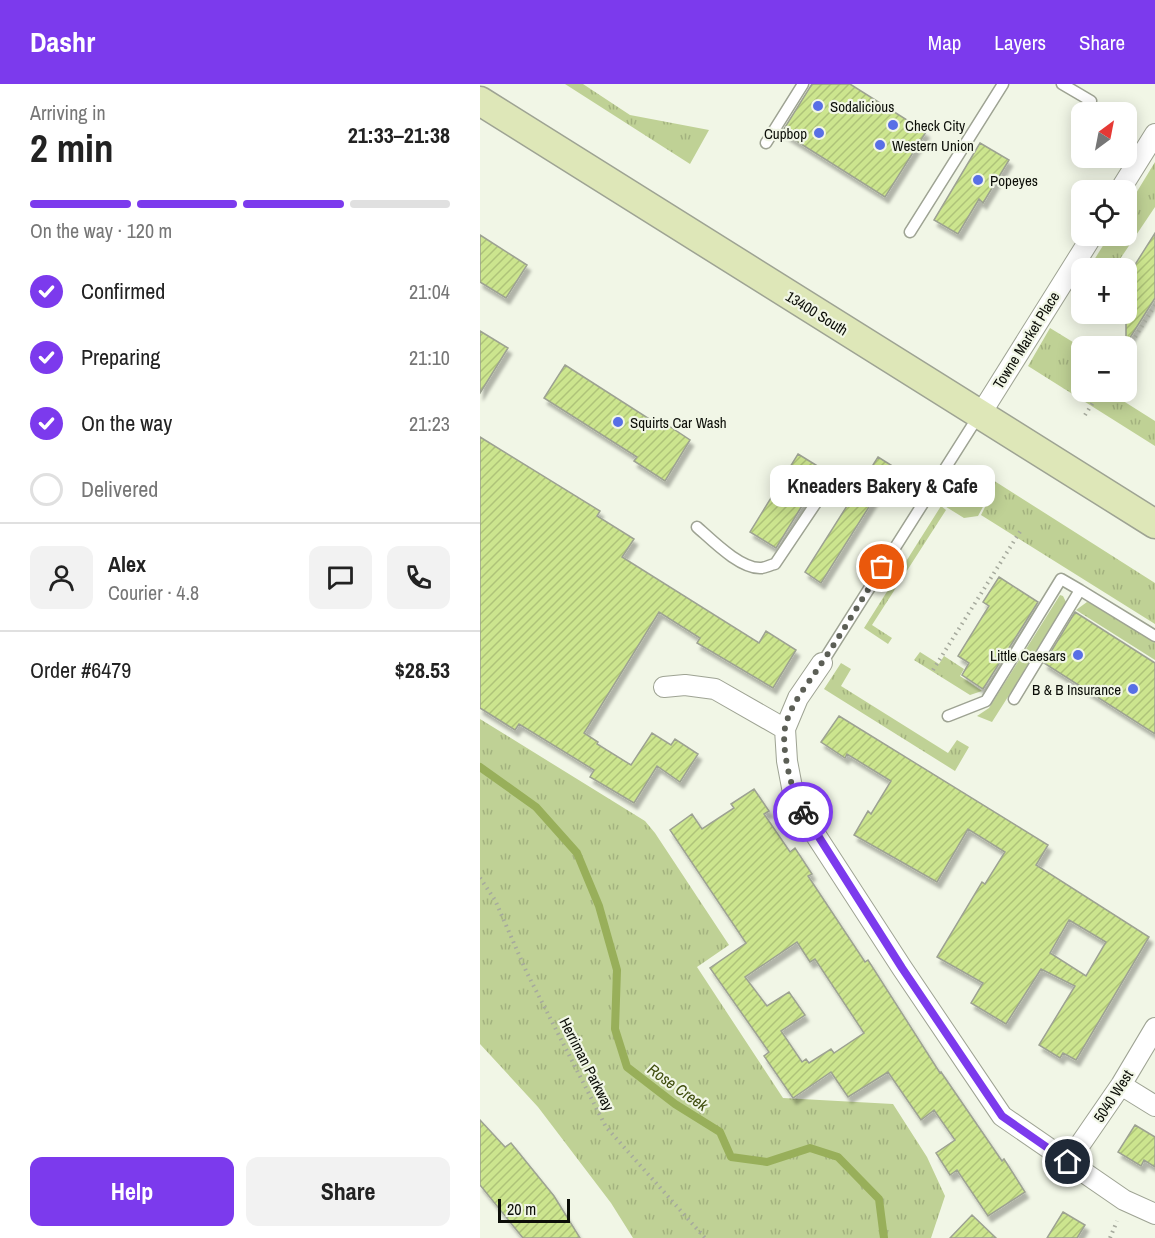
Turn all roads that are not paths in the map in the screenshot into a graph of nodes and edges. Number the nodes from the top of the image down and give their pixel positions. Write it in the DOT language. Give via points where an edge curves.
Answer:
graph roads {
  1 [pos="802,84"];
  2 [pos="1003,84"];
  3 [pos="1062,84"];
  4 [pos="480,101"];
  5 [pos="1091,102"];
  6 [pos="1155,134"];
  7 [pos="766,143"];
  8 [pos="1126,180"];
  9 [pos="910,232"];
  10 [pos="1086,246"];
  11 [pos="980,415"];
  12 [pos="845,475"];
  13 [pos="1155,524"];
  14 [pos="697,527"];
  15 [pos="1080,590"];
  16 [pos="1155,636"];
  17 [pos="822,663"];
  18 [pos="664,687"];
  19 [pos="1014,699"];
  20 [pos="948,716"];
  21 [pos="785,729"];
  22 [pos="1155,1028"];
  23 [pos="1121,1085"];
  24 [pos="1155,1106"];
  25 [pos="1068,1162"];
  26 [pos="1155,1214"];
  1 -- 7 [label="lane"];
  2 -- 9 [label="lane"];
  3 -- 5 [label="lane"];
  4 -- 11 [label="main road, 13400 South"];
  6 -- 8 [label="street"];
  10 -- 11 [label="street, Towne Market Place"];
  11 -- 13 [label="main road, 13400 South"];
  11 -- 17 [label="lane"];
  12 -- 14 [label="lane" via="822,494 775,564 749,567"];
  15 -- 16 [label="lane"];
  15 -- 19 [label="lane"];
  15 -- 20 [label="lane" via="1061,579 986,702"];
  17 -- 21 [label="street" via="798,698"];
  18 -- 21 [label="street" via="714,689"];
  21 -- 25 [label="street" via="786,761 794,798 902,968 1002,1116"];
  22 -- 23 [label="street, 5040 West"];
  23 -- 24 [label="street"];
  23 -- 25 [label="street, 5040 West"];
  25 -- 26 [label="street" via="1124,1200"];
}
